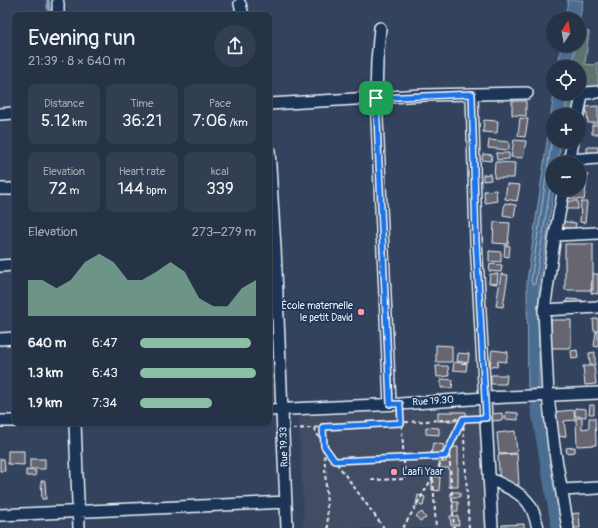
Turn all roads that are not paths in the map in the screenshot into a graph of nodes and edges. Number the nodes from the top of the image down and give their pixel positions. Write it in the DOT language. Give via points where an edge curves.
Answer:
graph roads {
  1 [pos="58,3"];
  2 [pos="240,4"];
  3 [pos="58,12"];
  4 [pos="242,12"];
  5 [pos="380,28"];
  6 [pos="598,92"];
  7 [pos="527,93"];
  8 [pos="472,94"];
  9 [pos="376,98"];
  10 [pos="272,104"];
  11 [pos="579,108"];
  12 [pos="12,113"];
  13 [pos="0,114"];
  14 [pos="598,158"];
  15 [pos="586,160"];
  16 [pos="12,189"];
  17 [pos="0,190"];
  18 [pos="563,196"];
  19 [pos="598,233"];
  20 [pos="555,235"];
  21 [pos="272,248"];
  22 [pos="12,265"];
  23 [pos="0,266"];
  24 [pos="598,307"];
  25 [pos="544,310"];
  26 [pos="274,328"];
  27 [pos="12,338"];
  28 [pos="0,339"];
  29 [pos="598,393"];
  30 [pos="548,396"];
  31 [pos="485,398"];
  32 [pos="395,404"];
  33 [pos="272,410"];
  34 [pos="283,410"];
  35 [pos="0,421"];
  36 [pos="12,421"];
  37 [pos="75,426"];
  38 [pos="489,478"];
  39 [pos="598,488"];
  40 [pos="562,490"];
  41 [pos="286,502"];
  42 [pos="79,511"];
  43 [pos="0,515"];
  44 [pos="80,528"];
  45 [pos="287,528"];
  46 [pos="492,528"];
  47 [pos="538,528"];
  48 [pos="568,528"];
  1 -- 3 [label="street"];
  2 -- 4 [label="street"];
  5 -- 9 [label="street"];
  6 -- 11 [label="street" via="583,94"];
  7 -- 8 [label="street"];
  8 -- 9 [label="street"];
  8 -- 31 [label="street" via="476,240"];
  9 -- 10 [label="street"];
  9 -- 32 [label="street"];
  12 -- 13 [label="street"];
  14 -- 15 [label="street"];
  16 -- 17 [label="street"];
  18 -- 20 [label="street"];
  19 -- 20 [label="street"];
  20 -- 25 [label="street"];
  21 -- 26 [label="street, Rue 19.33"];
  22 -- 23 [label="street"];
  24 -- 25 [label="street"];
  25 -- 30 [label="street"];
  26 -- 34 [label="street, Rue 19.33"];
  27 -- 28 [label="street"];
  29 -- 30 [label="street, Rue 19.30"];
  30 -- 31 [label="street, Rue 19.30"];
  30 -- 40 [label="street"];
  31 -- 32 [label="street, Rue 19.30"];
  31 -- 38 [label="street"];
  32 -- 34 [label="street, Rue 19.30"];
  33 -- 34 [label="street, Rue 19.30"];
  34 -- 41 [label="street, Rue 19.33"];
  35 -- 36 [label="street"];
  37 -- 42 [label="street"];
  38 -- 46 [label="street"];
  38 -- 47 [label="street" via="529,504"];
  39 -- 40 [label="street"];
  40 -- 48 [label="street"];
  41 -- 42 [label="street"];
  41 -- 45 [label="street, Rue 19.33"];
  42 -- 43 [label="street"];
  42 -- 44 [label="street"];
}
